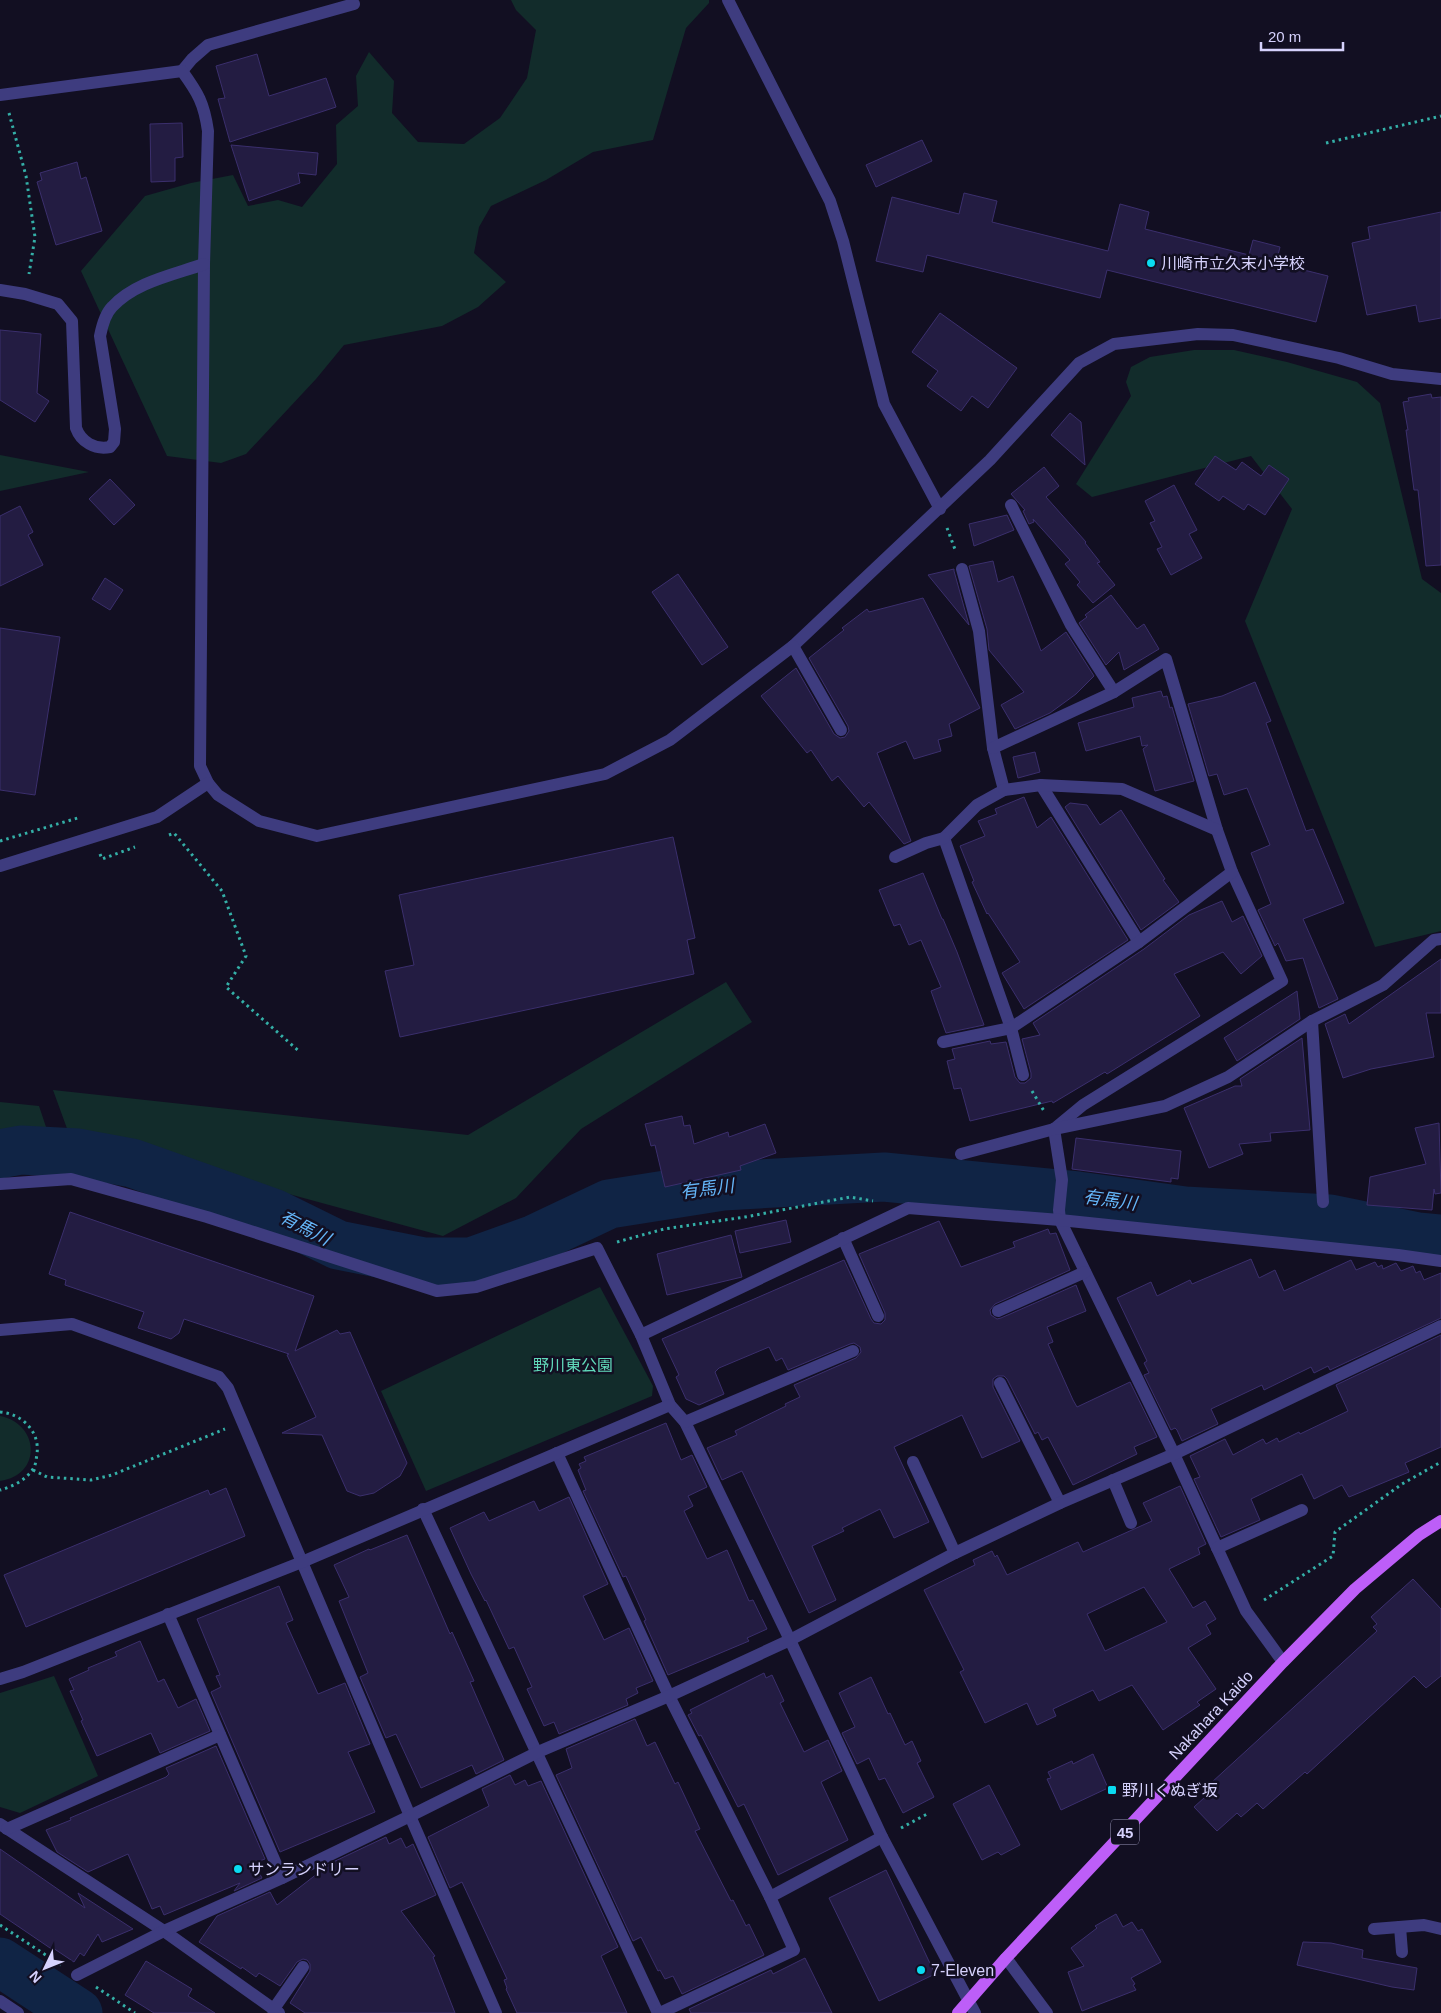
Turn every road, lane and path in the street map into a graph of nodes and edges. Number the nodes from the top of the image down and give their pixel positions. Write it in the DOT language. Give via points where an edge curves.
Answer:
graph roads {
  1 [pos="728,0"];
  2 [pos="354,4"];
  3 [pos="182,70"];
  4 [pos="2,95"];
  5 [pos="1441,116"];
  6 [pos="1326,144"];
  7 [pos="204,264"];
  8 [pos="0,290"];
  9 [pos="25,294"];
  10 [pos="1441,379"];
  11 [pos="1011,505"];
  12 [pos="940,509"];
  13 [pos="962,569"];
  14 [pos="793,646"];
  15 [pos="1114,692"];
  16 [pos="841,730"];
  17 [pos="993,748"];
  18 [pos="208,783"];
  19 [pos="1041,785"];
  20 [pos="1004,790"];
  21 [pos="82,817"];
  22 [pos="1217,830"];
  23 [pos="165,836"];
  24 [pos="95,838"];
  25 [pos="944,838"];
  26 [pos="0,841"];
  27 [pos="138,846"];
  28 [pos="895,857"];
  29 [pos="0,866"];
  30 [pos="1232,872"];
  31 [pos="1441,939"];
  32 [pos="1139,942"];
  33 [pos="1312,1021"];
  34 [pos="1011,1028"];
  35 [pos="943,1042"];
  36 [pos="300,1052"];
  37 [pos="1023,1075"];
  38 [pos="1054,1129"];
  39 [pos="961,1154"];
  40 [pos="0,1184"];
  41 [pos="1323,1202"];
  42 [pos="908,1208"];
  43 [pos="1060,1215"];
  44 [pos="843,1238"];
  45 [pos="597,1248"];
  46 [pos="1441,1261"];
  47 [pos="1085,1272"];
  48 [pos="998,1311"];
  49 [pos="878,1316"];
  50 [pos="1441,1326"];
  51 [pos="0,1330"];
  52 [pos="641,1335"];
  53 [pos="853,1351"];
  54 [pos="1000,1383"];
  55 [pos="670,1404"];
  56 [pos="0,1412"];
  57 [pos="242,1422"];
  58 [pos="684,1422"];
  59 [pos="556,1453"];
  60 [pos="1174,1454"];
  61 [pos="913,1462"];
  62 [pos="1441,1462"];
  63 [pos="33,1470"];
  64 [pos="1113,1480"];
  65 [pos="0,1490"];
  66 [pos="1060,1503"];
  67 [pos="423,1509"];
  68 [pos="1302,1510"];
  69 [pos="1441,1520"];
  70 [pos="1131,1523"];
  71 [pos="1217,1548"];
  72 [pos="955,1553"];
  73 [pos="302,1562"];
  74 [pos="1246,1611"];
  75 [pos="168,1614"];
  76 [pos="790,1640"];
  77 [pos="1283,1662"];
  78 [pos="0,1679"];
  79 [pos="669,1696"];
  80 [pos="220,1734"];
  81 [pos="538,1752"];
  82 [pos="929,1813"];
  83 [pos="410,1816"];
  84 [pos="4,1827"];
  85 [pos="882,1837"];
  86 [pos="282,1878"];
  87 [pos="770,1896"];
  88 [pos="1400,1927"];
  89 [pos="1374,1929"];
  90 [pos="1441,1929"];
  91 [pos="164,1931"];
  92 [pos="1402,1952"];
  93 [pos="1006,1958"];
  94 [pos="302,1967"];
  95 [pos="77,1975"];
  96 [pos="0,2001"];
  97 [pos="972,2008"];
  98 [pos="276,2011"];
  99 [pos="18,2013"];
  100 [pos="496,2013"];
  101 [pos="659,2013"];
  102 [pos="958,2013"];
  103 [pos="1047,2013"];
  1 -- 12 [label="street" via="830,201 884,404"];
  2 -- 3 [label="street" via="208,45"];
  3 -- 4 [label="street"];
  3 -- 7 [label="street" via="205,109 208,131"];
  4 -- 9 [label="path" via="26,176 35,237"];
  5 -- 6 [label="path"];
  7 -- 9 [label="street" via="138,287 111,308 103,323 100,336 116,430 110,448 88,444 79,437 76,428 72,321 58,304"];
  7 -- 18 [label="street" via="200,766"];
  8 -- 9 [label="street"];
  10 -- 12 [label="street" via="1392,374 1339,358 1233,335 1198,334 1114,344 1079,363"];
  11 -- 15 [label="street" via="1071,625"];
  12 -- 13 [label="path"];
  12 -- 14 [label="street"];
  13 -- 17 [label="street" via="979,631"];
  14 -- 16 [label="street"];
  14 -- 18 [label="street" via="670,740 605,774 317,836 259,821 218,796"];
  15 -- 17 [label="street"];
  15 -- 22 [label="street" via="1166,659"];
  17 -- 20 [label="street"];
  18 -- 24 [label="street" via="157,817"];
  19 -- 20 [label="street"];
  19 -- 22 [label="street" via="1122,789"];
  19 -- 32 [label="street"];
  20 -- 25 [label="street" via="977,805"];
  21 -- 26 [label="path"];
  22 -- 30 [label="street"];
  23 -- 36 [label="path" via="174,833 222,891 246,956 226,987"];
  24 -- 27 [label="path" via="102,859"];
  24 -- 29 [label="street"];
  25 -- 28 [label="street"];
  25 -- 34 [label="street"];
  30 -- 32 [label="street"];
  30 -- 38 [label="street" via="1282,981 1083,1105"];
  31 -- 33 [label="street" via="1434,940 1383,985"];
  32 -- 34 [label="street"];
  33 -- 38 [label="street" via="1228,1077 1165,1106"];
  33 -- 41 [label="street"];
  34 -- 35 [label="street"];
  34 -- 37 [label="street"];
  37 -- 38 [label="path"];
  38 -- 39 [label="street"];
  38 -- 43 [label="street" via="1062,1180"];
  40 -- 45 [label="street" via="71,1179 207,1217 437,1291 476,1287"];
  42 -- 43 [label="street"];
  42 -- 44 [label="street"];
  42 -- 45 [label="path" via="850,1197 664,1229"];
  43 -- 46 [label="street"];
  43 -- 47 [label="street"];
  44 -- 49 [label="street"];
  44 -- 52 [label="street"];
  45 -- 52 [label="street"];
  47 -- 48 [label="street"];
  47 -- 60 [label="street"];
  50 -- 60 [label="street"];
  51 -- 57 [label="street" via="72,1324 219,1377 228,1388"];
  52 -- 55 [label="street"];
  53 -- 58 [label="street"];
  54 -- 66 [label="street"];
  55 -- 58 [label="street"];
  55 -- 59 [label="street"];
  56 -- 63 [label="path" via="16,1416 31,1428 37,1451"];
  57 -- 63 [label="path" via="105,1477 91,1480 47,1477"];
  57 -- 73 [label="street"];
  58 -- 76 [label="street"];
  59 -- 67 [label="street"];
  59 -- 79 [label="street"];
  60 -- 64 [label="street"];
  60 -- 71 [label="street"];
  61 -- 72 [label="street"];
  62 -- 74 [label="path" via="1402,1484 1335,1532 1332,1556"];
  63 -- 65 [label="path" via="12,1487"];
  64 -- 66 [label="street"];
  64 -- 70 [label="street"];
  66 -- 72 [label="street"];
  67 -- 73 [label="street"];
  67 -- 81 [label="street"];
  68 -- 71 [label="street"];
  69 -- 77 [label="main road, Nakahara Kaido / 45" via="1355,1589"];
  71 -- 74 [label="street"];
  72 -- 76 [label="street"];
  73 -- 75 [label="street"];
  73 -- 83 [label="street"];
  74 -- 77 [label="street"];
  75 -- 78 [label="street"];
  75 -- 80 [label="street"];
  76 -- 79 [label="street"];
  76 -- 85 [label="street"];
  77 -- 93 [label="main road, Nakahara Kaido / 45"];
  79 -- 81 [label="street"];
  79 -- 87 [label="street"];
  80 -- 84 [label="street"];
  80 -- 86 [label="street"];
  81 -- 83 [label="street"];
  81 -- 101 [label="street"];
  82 -- 85 [label="path"];
  83 -- 86 [label="street"];
  83 -- 100 [label="street"];
  84 -- 91 [label="street"];
  85 -- 87 [label="street"];
  85 -- 97 [label="street"];
  86 -- 91 [label="street"];
  87 -- 101 [label="street" via="794,1950"];
  88 -- 89 [label="street"];
  88 -- 90 [label="street" via="1424,1925"];
  88 -- 92 [label="street"];
  91 -- 95 [label="street"];
  91 -- 98 [label="street"];
  93 -- 97 [label="main road, Nakahara Kaido / 45"];
  93 -- 103 [label="street"];
  94 -- 98 [label="street"];
  96 -- 99 [label="street"];
  97 -- 102 [label="main road, Nakahara Kaido / 45"];
}
